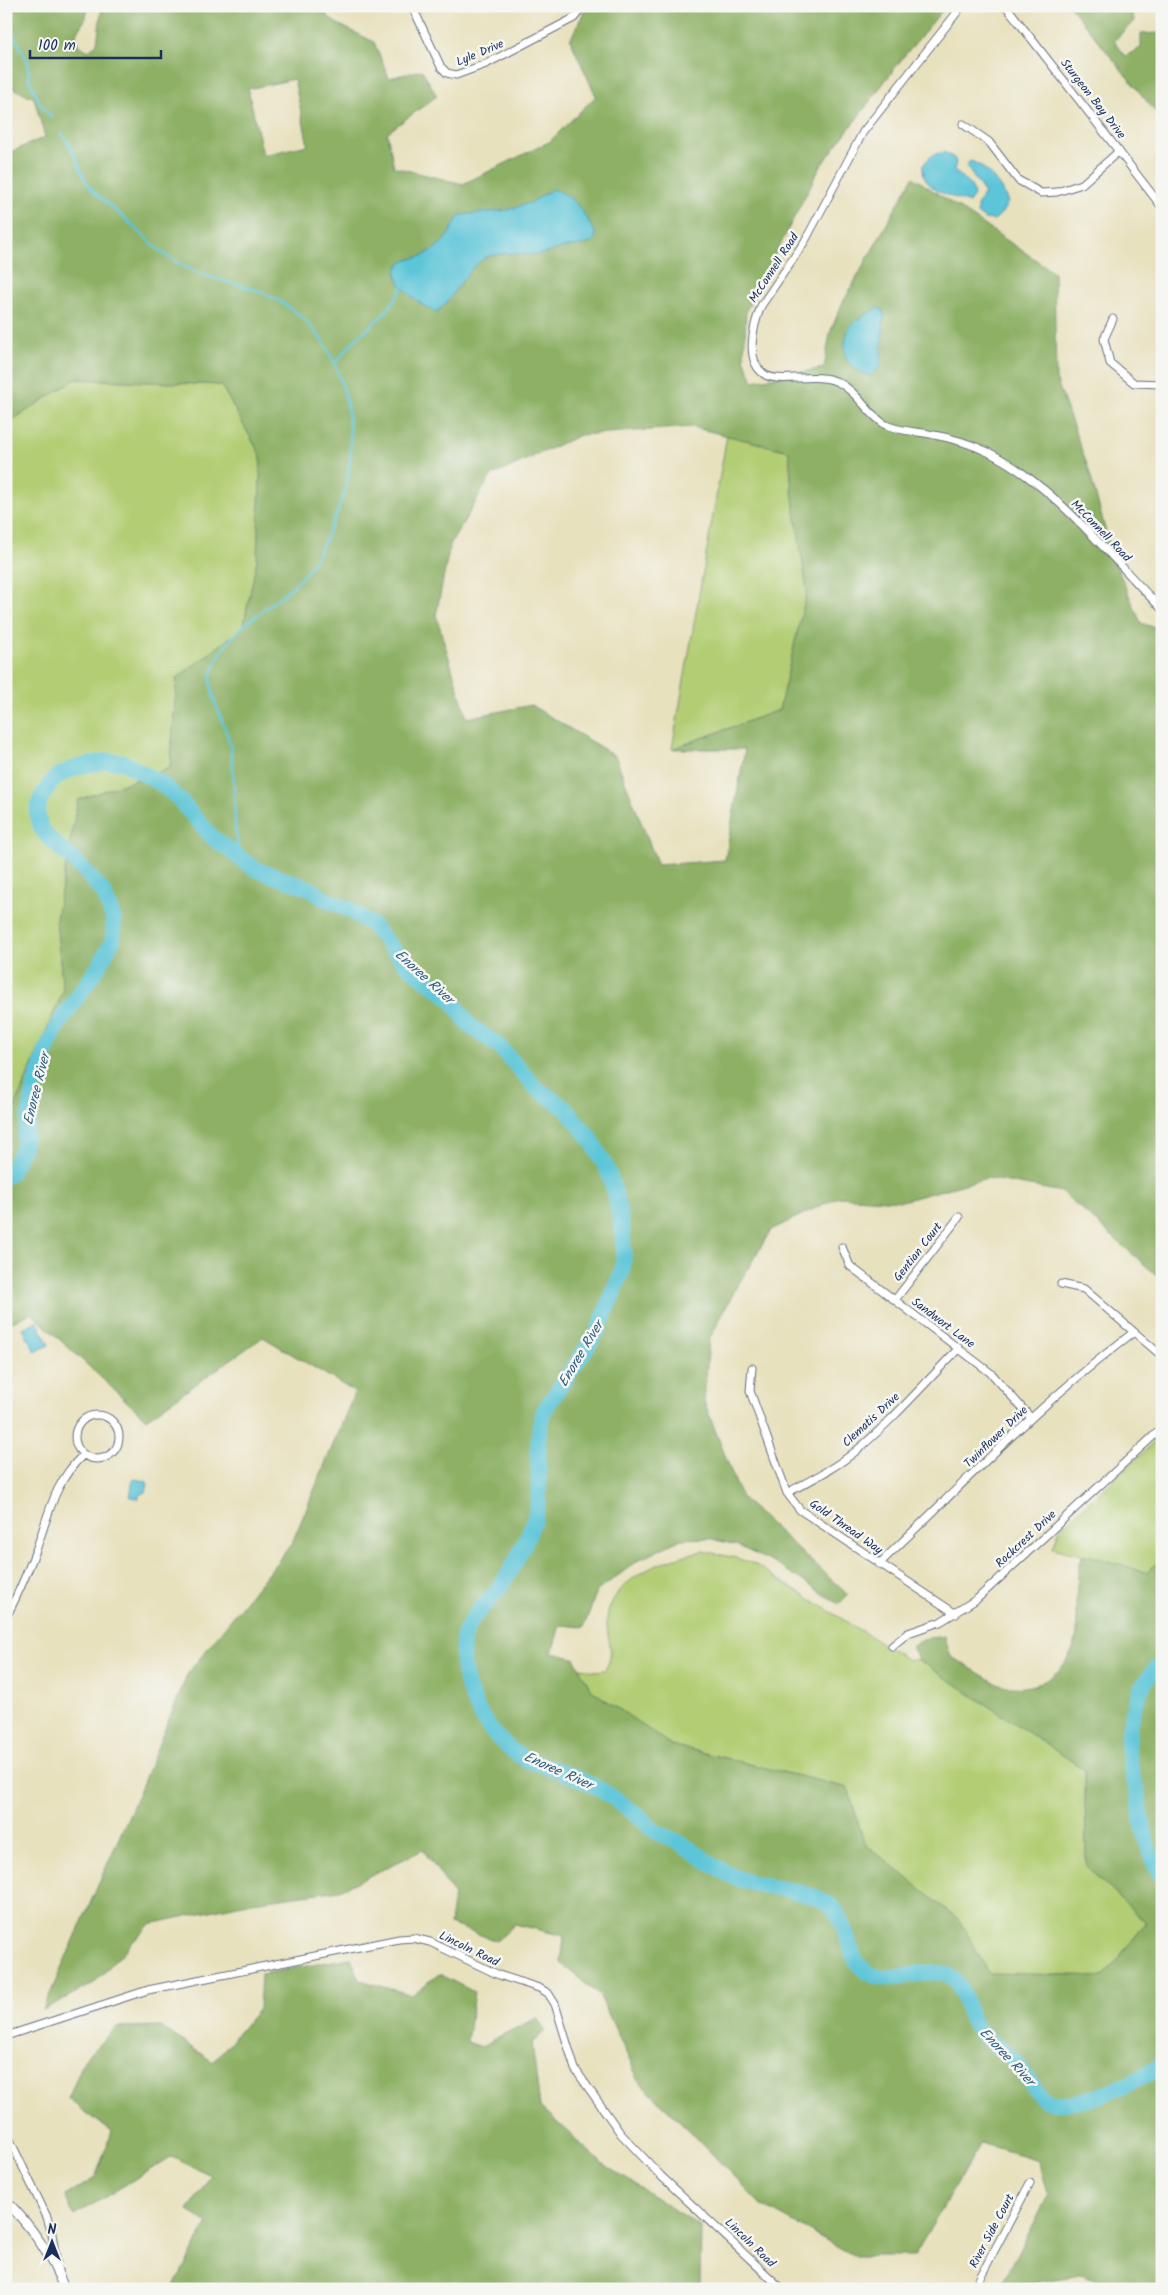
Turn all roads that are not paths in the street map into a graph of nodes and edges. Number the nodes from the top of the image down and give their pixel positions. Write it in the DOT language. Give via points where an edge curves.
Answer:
graph roads {
  1 [pos="412,6"];
  2 [pos="583,6"];
  3 [pos="962,6"];
  4 [pos="1006,6"];
  5 [pos="963,124"];
  6 [pos="1119,152"];
  7 [pos="1162,206"];
  8 [pos="1112,318"];
  9 [pos="1162,384"];
  10 [pos="1162,609"];
  11 [pos="960,1217"];
  12 [pos="842,1247"];
  13 [pos="1061,1284"];
  14 [pos="895,1300"];
  15 [pos="1134,1332"];
  16 [pos="958,1348"];
  17 [pos="1162,1356"];
  18 [pos="752,1368"];
  19 [pos="1031,1418"];
  20 [pos="1162,1428"];
  21 [pos="83,1455"];
  22 [pos="787,1493"];
  23 [pos="879,1564"];
  24 [pos="956,1614"];
  25 [pos="6,1617"];
  26 [pos="892,1646"];
  27 [pos="6,2036"];
  28 [pos="6,2132"];
  29 [pos="1030,2183"];
  30 [pos="6,2201"];
  31 [pos="58,2271"];
  32 [pos="64,2289"];
  33 [pos="782,2289"];
  34 [pos="974,2289"];
  1 -- 2 [label="street, Lyle Drive" via="441,67 456,75 502,57 574,18"];
  3 -- 10 [label="street, McConnell Road" via="863,132 805,240 761,306 753,338 755,361 762,373 770,377 819,377 837,382 888,425 961,442 1012,465 1052,496"];
  4 -- 6 [label="street, Sturgeon Bay Drive"];
  5 -- 6 [label="street" via="988,142 1018,180 1041,193 1082,184"];
  6 -- 7 [label="street, Sturgeon Bay Drive"];
  8 -- 9 [label="street" via="1104,339 1110,363 1134,382"];
  11 -- 14 [label="street, Gentian Court"];
  12 -- 14 [label="street, Sandwort Lane" via="850,1266"];
  13 -- 15 [label="street" via="1084,1289"];
  14 -- 16 [label="street, Sandwort Lane"];
  15 -- 17 [label="street"];
  15 -- 19 [label="street, Twinflower Drive" via="1091,1364"];
  16 -- 19 [label="street, Sandwort Lane" via="992,1374"];
  16 -- 22 [label="street, Clematis Drive" via="855,1452 830,1470"];
  18 -- 22 [label="street, Gold Thread Way" via="750,1391"];
  19 -- 23 [label="street, Twinflower Drive"];
  20 -- 24 [label="street, Rockcrest Drive" via="993,1586"];
  21 -- 21 [label="street" via="97,1459 107,1457 114,1450 119,1436 110,1419 96,1415 86,1417 79,1424 74,1438"];
  21 -- 25 [label="street" via="69,1468 60,1484 23,1583"];
  22 -- 23 [label="street, Gold Thread Way" via="800,1510"];
  23 -- 24 [label="street, Gold Thread Way"];
  24 -- 26 [label="street, Rockcrest Drive" via="908,1633"];
  27 -- 33 [label="street, Lincoln Road" via="148,1990 398,1939 422,1940 499,1976 548,1993 555,2004 575,2069 621,2134 661,2176"];
  28 -- 31 [label="street" via="47,2217"];
  29 -- 34 [label="street, River Side Court"];
  30 -- 31 [label="street" via="27,2225"];
  31 -- 32 [label="street"];
}
